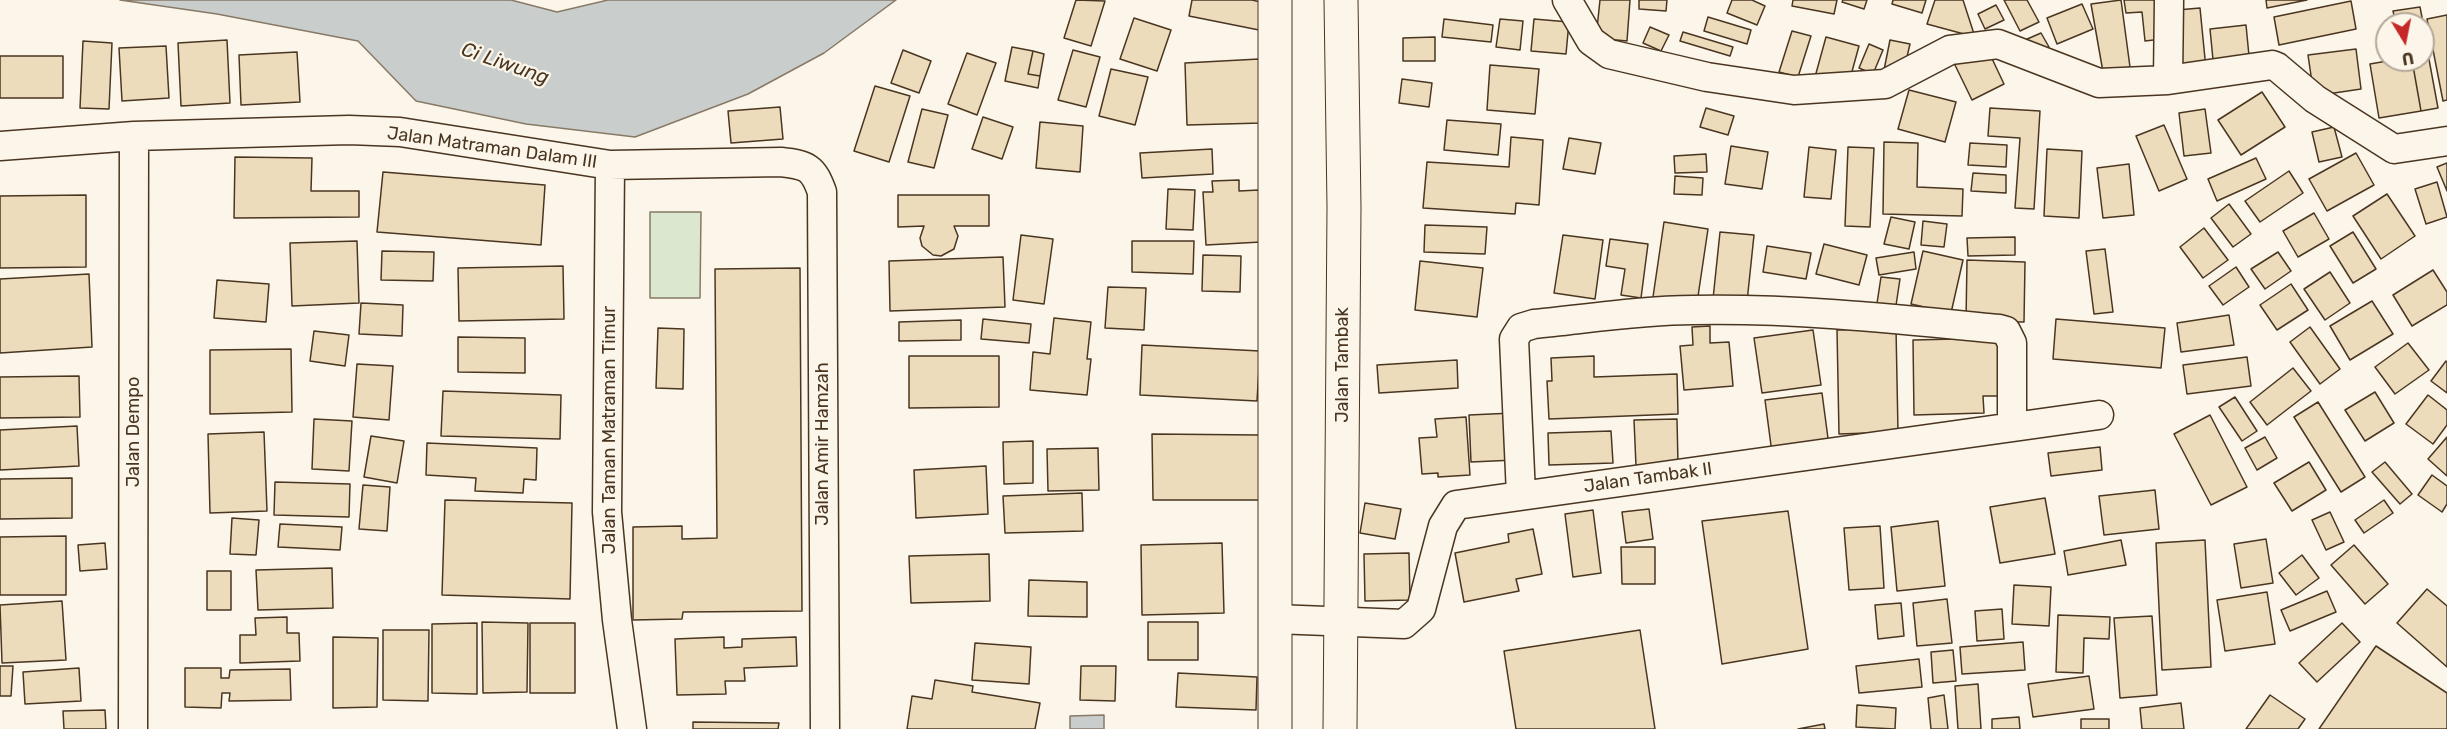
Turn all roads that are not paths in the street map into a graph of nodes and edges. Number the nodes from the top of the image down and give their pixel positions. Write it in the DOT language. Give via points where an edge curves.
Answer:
graph roads {
  1 [pos="1275,0"];
  2 [pos="1341,0"];
  3 [pos="1567,0"];
  4 [pos="2169,0"];
  5 [pos="2168,80"];
  6 [pos="134,136"];
  7 [pos="2447,141"];
  8 [pos="0,146"];
  9 [pos="610,165"];
  10 [pos="804,165"];
  11 [pos="2099,415"];
  12 [pos="2012,427"];
  13 [pos="1521,495"];
  14 [pos="1275,619"];
  15 [pos="1340,623"];
  16 [pos="133,729"];
  17 [pos="626,729"];
  18 [pos="632,729"];
  19 [pos="825,729"];
  20 [pos="1275,729"];
  21 [pos="1340,729"];
  1 -- 14 [label="main road"];
  2 -- 15 [label="main road, Jalan Tambak" via="1344,231"];
  3 -- 5 [label="street" via="1591,41 1609,54 1707,77 1794,90 1885,84 1950,50 1998,44 2099,83"];
  4 -- 5 [label="street"];
  5 -- 7 [label="street" via="2275,66 2314,99 2394,149"];
  6 -- 8 [label="street, Jalan Matraman Dalam III"];
  6 -- 9 [label="street, Jalan Matraman Dalam III" via="400,132"];
  6 -- 16 [label="street, Jalan Dempo"];
  9 -- 10 [label="street, Jalan Matraman Dalam III"];
  9 -- 18 [label="street, Jalan Taman Matraman Timur" via="607,512"];
  10 -- 19 [label="street, Jalan Amir Hamzah" via="816,176 822,192"];
  11 -- 12 [label="street, Jalan Tambak II"];
  12 -- 13 [label="street, Jalan Tambak II"];
  12 -- 13 [label="street" via="2012,343 2006,331 1998,329 1881,317 1691,310 1534,324 1521,328 1514,339"];
  13 -- 15 [label="street, Jalan Tambak II" via="1456,505 1443,526 1421,609 1404,624"];
  14 -- 15 [label="street, Jalan Tambak II"];
  14 -- 20 [label="main road"];
  15 -- 21 [label="main road, Jalan Tambak"];
  17 -- 18 [label="street"];
}
